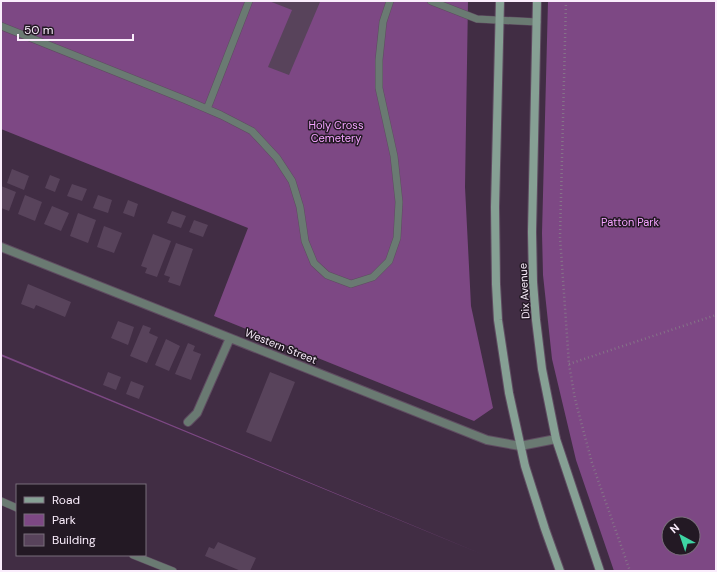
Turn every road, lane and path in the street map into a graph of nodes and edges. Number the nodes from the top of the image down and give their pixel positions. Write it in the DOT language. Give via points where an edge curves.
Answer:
graph roads {
  1 [pos="249,1"];
  2 [pos="390,1"];
  3 [pos="431,1"];
  4 [pos="500,1"];
  5 [pos="537,1"];
  6 [pos="566,1"];
  7 [pos="499,20"];
  8 [pos="537,22"];
  9 [pos="1,26"];
  10 [pos="207,109"];
  11 [pos="1,247"];
  12 [pos="716,315"];
  13 [pos="230,338"];
  14 [pos="569,364"];
  15 [pos="188,422"];
  16 [pos="556,439"];
  17 [pos="520,446"];
  18 [pos="1,501"];
  19 [pos="16,508"];
  20 [pos="136,556"];
  21 [pos="173,571"];
  22 [pos="560,571"];
  23 [pos="600,571"];
  24 [pos="630,571"];
  1 -- 10 [label="lane"];
  2 -- 10 [label="lane" via="383,22 378,60 379,88 394,156 399,202 398,231 389,261 373,277 351,284 327,275 314,263 305,241 300,206 292,181 277,158 252,131"];
  3 -- 7 [label="lane" via="477,19"];
  4 -- 7 [label="street"];
  5 -- 8 [label="street, Dix Avenue"];
  6 -- 14 [label="path" via="560,237"];
  7 -- 8 [label="lane"];
  7 -- 17 [label="street" via="496,284 503,357"];
  8 -- 16 [label="street, Dix Avenue" via="533,282 542,369"];
  9 -- 10 [label="lane"];
  11 -- 13 [label="street, Western Street"];
  12 -- 14 [label="path"];
  13 -- 15 [label="street" via="197,413"];
  13 -- 17 [label="street, Western Street" via="487,440"];
  14 -- 24 [label="path" via="575,400 592,464"];
  16 -- 17 [label="street, Western Street"];
  16 -- 23 [label="street, Dix Avenue"];
  17 -- 22 [label="street"];
  18 -- 19 [label="lane"];
  20 -- 21 [label="lane"];
}
